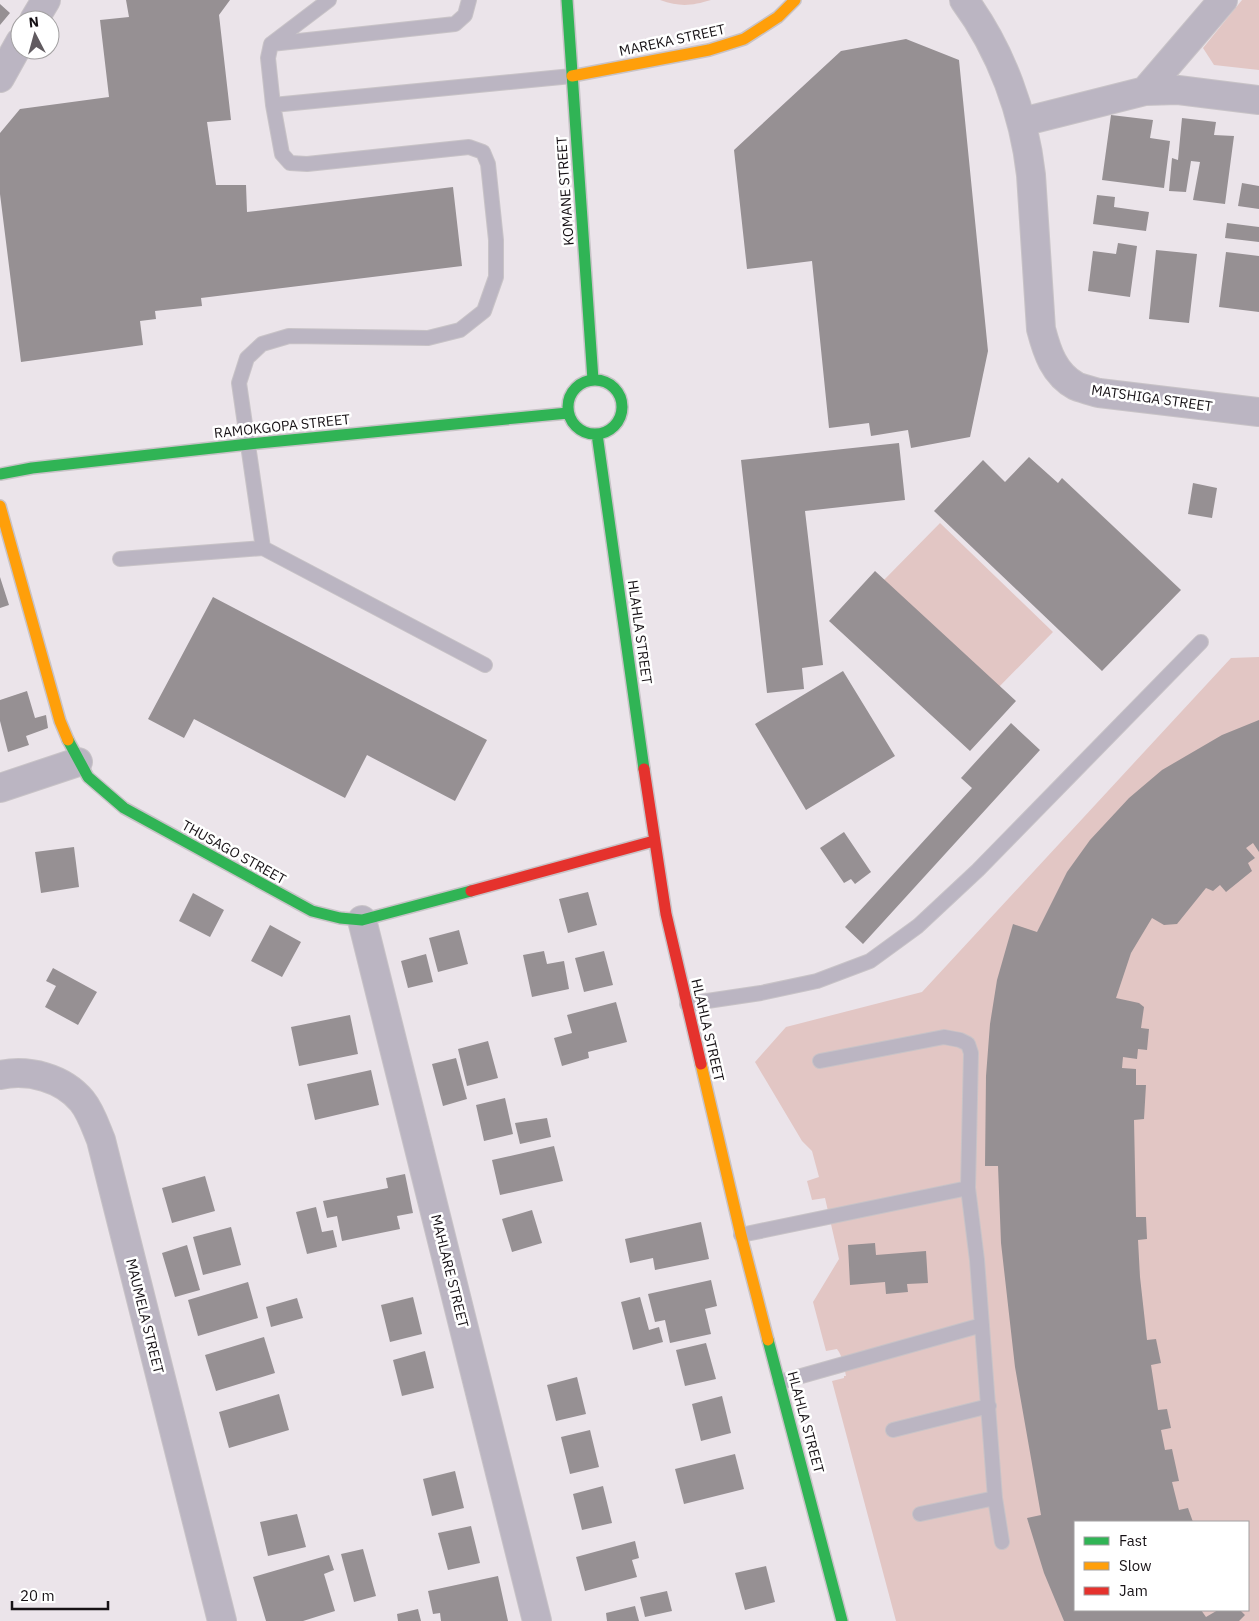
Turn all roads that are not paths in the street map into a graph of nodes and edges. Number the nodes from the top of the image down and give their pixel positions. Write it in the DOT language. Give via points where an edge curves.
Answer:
graph roads {
  1 [pos="329,0"];
  2 [pos="469,0"];
  3 [pos="567,0"];
  4 [pos="795,0"];
  5 [pos="964,0"];
  6 [pos="1223,0"];
  7 [pos="271,44"];
  8 [pos="10,60"];
  9 [pos="572,76"];
  10 [pos="0,78"];
  11 [pos="1145,91"];
  12 [pos="1259,100"];
  13 [pos="273,105"];
  14 [pos="1022,122"];
  15 [pos="593,380"];
  16 [pos="568,412"];
  17 [pos="1259,412"];
  18 [pos="598,434"];
  19 [pos="249,444"];
  20 [pos="0,474"];
  21 [pos="0,506"];
  22 [pos="263,548"];
  23 [pos="120,559"];
  24 [pos="1201,642"];
  25 [pos="485,665"];
  26 [pos="78,762"];
  27 [pos="0,788"];
  28 [pos="654,841"];
  29 [pos="362,920"];
  30 [pos="687,1004"];
  31 [pos="820,1061"];
  32 [pos="0,1075"];
  33 [pos="968,1188"];
  34 [pos="741,1235"];
  35 [pos="982,1325"];
  36 [pos="780,1382"];
  37 [pos="989,1406"];
  38 [pos="893,1430"];
  39 [pos="995,1498"];
  40 [pos="920,1514"];
  41 [pos="1002,1542"];
  42 [pos="222,1621"];
  43 [pos="537,1621"];
  44 [pos="842,1621"];
  1 -- 7 [label="lane"];
  2 -- 7 [label="lane" via="465,15 455,24"];
  3 -- 9 [label="street, KOMANE STREET"];
  4 -- 9 [label="street, MAREKA STREET" via="778,17 744,39 709,50"];
  5 -- 14 [label="street, MATSHIGA STREET" via="1006,76"];
  6 -- 11 [label="street"];
  7 -- 13 [label="lane" via="268,58"];
  8 -- 10 [label="street"];
  9 -- 13 [label="lane"];
  9 -- 15 [label="street, KOMANE STREET"];
  11 -- 12 [label="street" via="1178,90"];
  11 -- 14 [label="street"];
  13 -- 19 [label="lane" via="282,154 290,162 307,164 469,147 483,152 488,164 496,240 496,277 484,311 460,330 428,338 289,336 262,344 247,358 239,382"];
  14 -- 17 [label="street, MATSHIGA STREET" via="1028,150 1041,329 1059,373 1076,386 1099,393"];
  15 -- 16 [label="street" via="573,391 569,397"];
  15 -- 18 [label="street" via="611,385 621,400 622,410 614,426"];
  16 -- 18 [label="street" via="578,429"];
  16 -- 19 [label="street, RAMOKGOPA STREET"];
  18 -- 28 [label="street, HLAHLA STREET"];
  19 -- 20 [label="street, RAMOKGOPA STREET"];
  19 -- 22 [label="lane"];
  21 -- 26 [label="street, THUSAGO STREET" via="60,720"];
  22 -- 23 [label="lane"];
  22 -- 25 [label="lane"];
  24 -- 30 [label="lane" via="978,870 918,926 870,961 816,981"];
  26 -- 27 [label="street"];
  26 -- 29 [label="street, THUSAGO STREET" via="88,777 124,808 305,908 344,920"];
  28 -- 29 [label="street, THUSAGO STREET"];
  28 -- 30 [label="street, HLAHLA STREET" via="666,914"];
  29 -- 43 [label="street, MAHLARE STREET"];
  30 -- 34 [label="street, HLAHLA STREET"];
  31 -- 33 [label="lane" via="944,1037 968,1044 971,1053"];
  32 -- 42 [label="street, MAUMELA STREET" via="33,1074 69,1088 83,1102 101,1140"];
  33 -- 34 [label="lane"];
  33 -- 35 [label="lane"];
  34 -- 36 [label="street, HLAHLA STREET"];
  35 -- 36 [label="lane"];
  35 -- 37 [label="lane"];
  36 -- 44 [label="street, HLAHLA STREET"];
  37 -- 38 [label="lane"];
  37 -- 39 [label="lane"];
  39 -- 40 [label="lane"];
  39 -- 41 [label="lane"];
}
